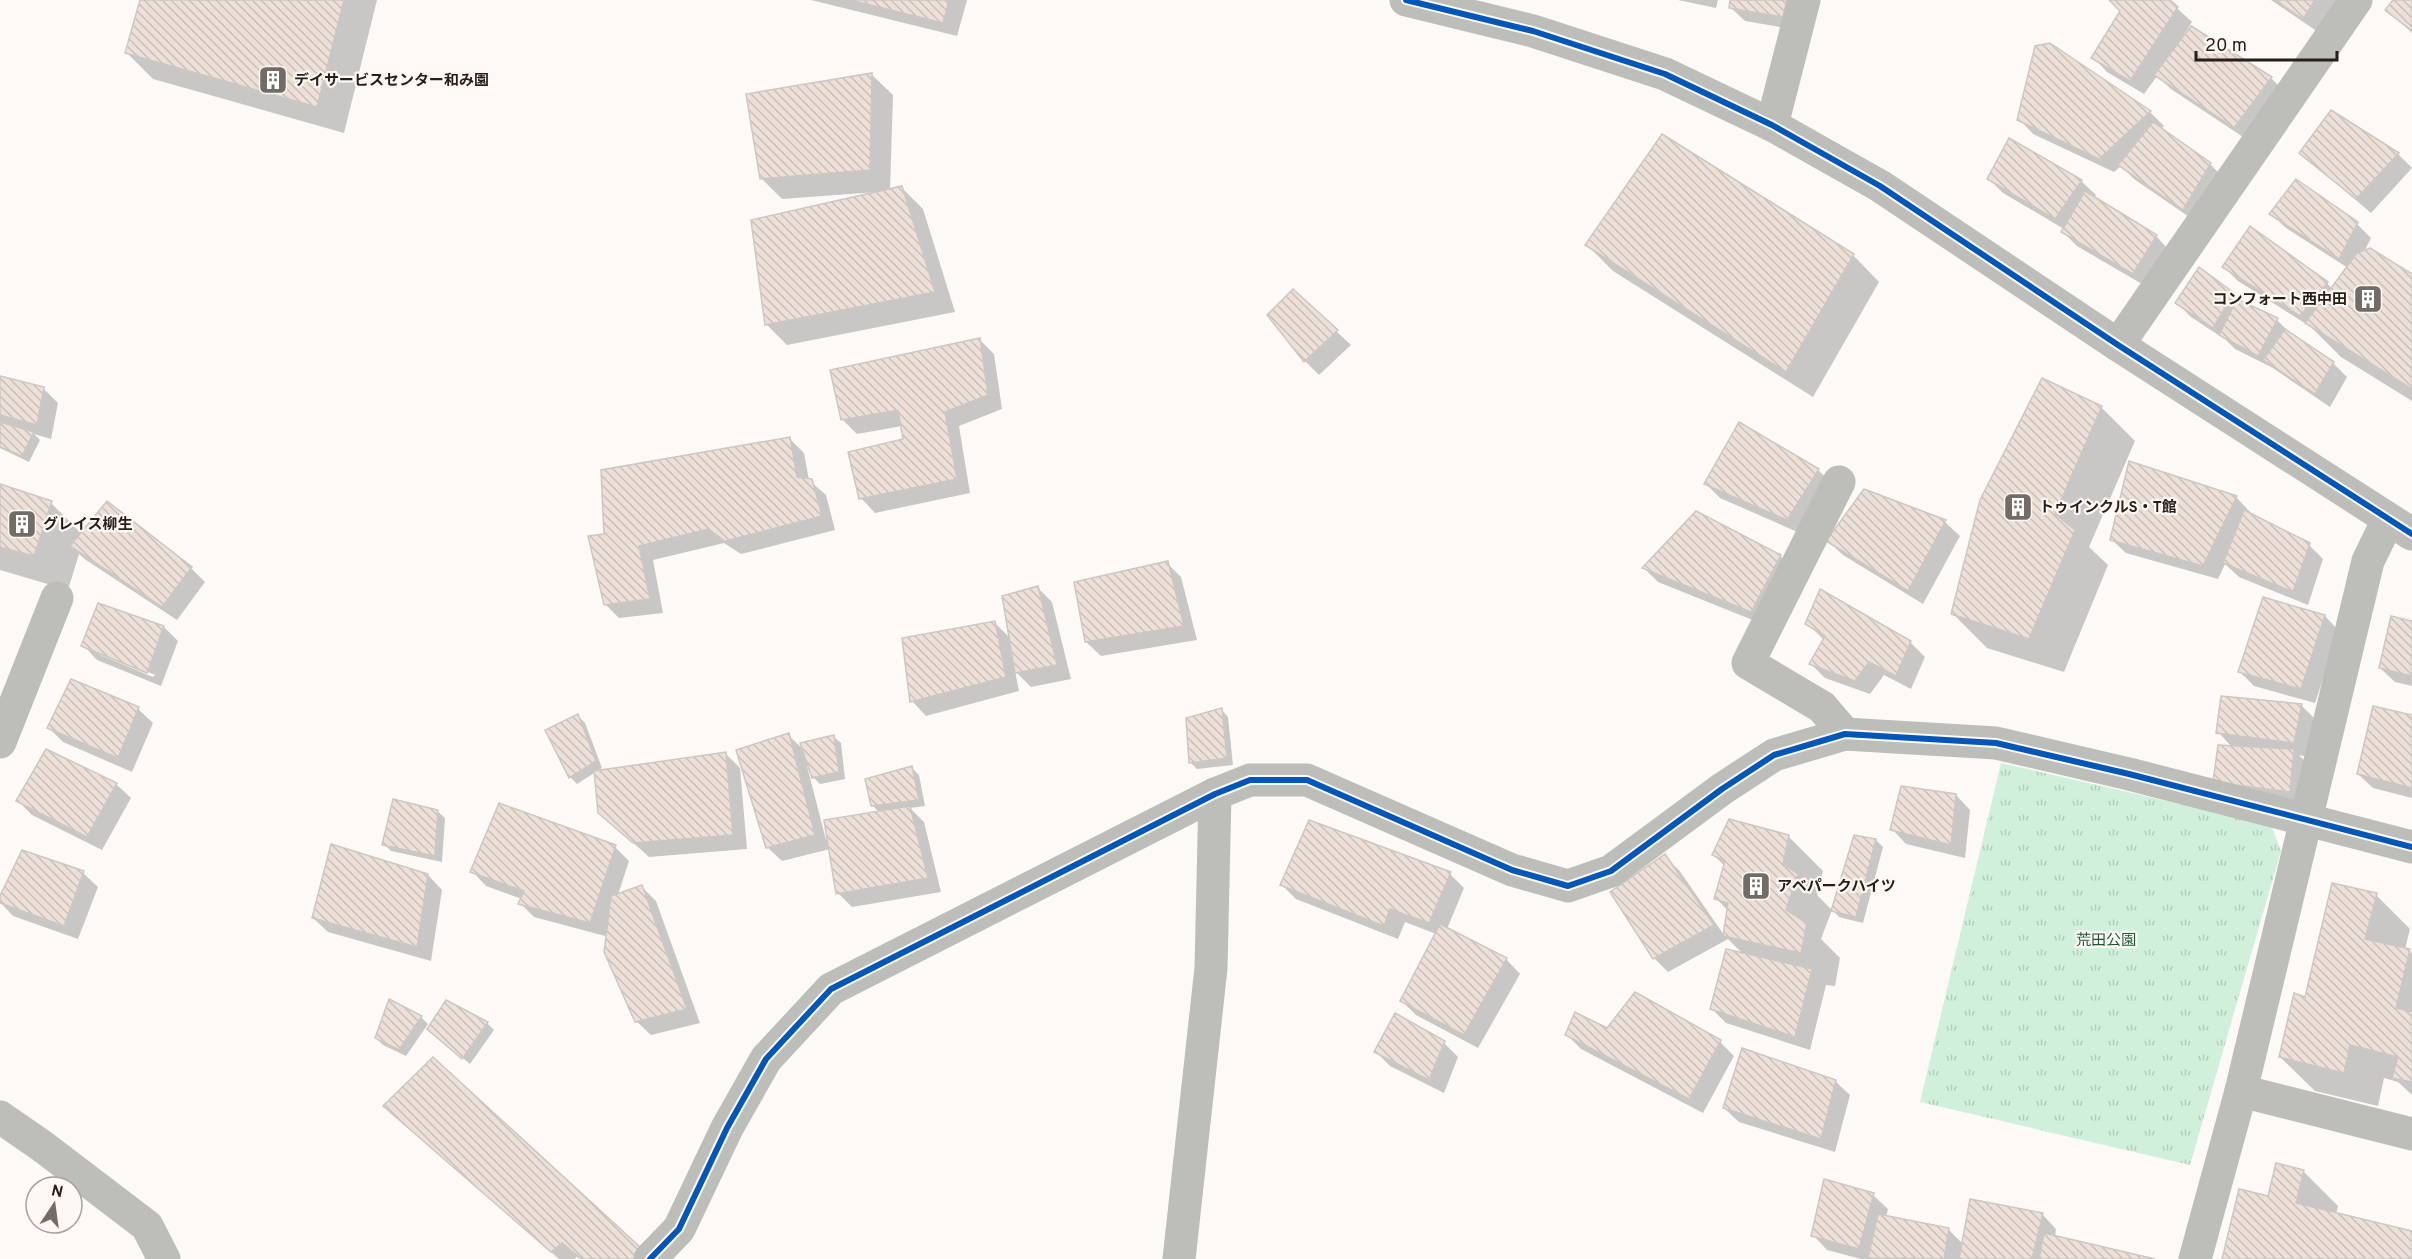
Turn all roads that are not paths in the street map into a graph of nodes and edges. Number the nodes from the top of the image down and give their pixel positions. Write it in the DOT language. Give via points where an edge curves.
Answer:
graph roads {
  1 [pos="1406,0"];
  2 [pos="1804,0"];
  3 [pos="2356,0"];
  4 [pos="1772,125"];
  5 [pos="2118,345"];
  6 [pos="1839,482"];
  7 [pos="2400,527"];
  8 [pos="57,598"];
  9 [pos="1845,734"];
  10 [pos="0,742"];
  11 [pos="1215,794"];
  12 [pos="2305,819"];
  13 [pos="2412,847"];
  14 [pos="2241,1091"];
  15 [pos="0,1117"];
  16 [pos="2412,1134"];
  17 [pos="164,1259"];
  18 [pos="650,1259"];
  19 [pos="1179,1259"];
  20 [pos="2195,1259"];
  1 -- 4 [label="street" via="1533,31 1665,74"];
  2 -- 4 [label="street"];
  3 -- 5 [label="street"];
  4 -- 5 [label="street" via="1880,186"];
  5 -- 7 [label="street"];
  6 -- 9 [label="street" via="1748,663 1822,707"];
  7 -- 12 [label="street" via="2368,561"];
  8 -- 10 [label="street"];
  9 -- 11 [label="street" via="1774,755 1611,871 1568,886 1512,870 1306,780 1250,780"];
  9 -- 12 [label="street" via="1996,743"];
  11 -- 18 [label="street" via="831,988 766,1059 727,1128 679,1229"];
  11 -- 19 [label="street" via="1211,968"];
  12 -- 13 [label="street"];
  12 -- 14 [label="street"];
  14 -- 16 [label="street"];
  14 -- 20 [label="street"];
  15 -- 17 [label="street" via="147,1226"];
}
